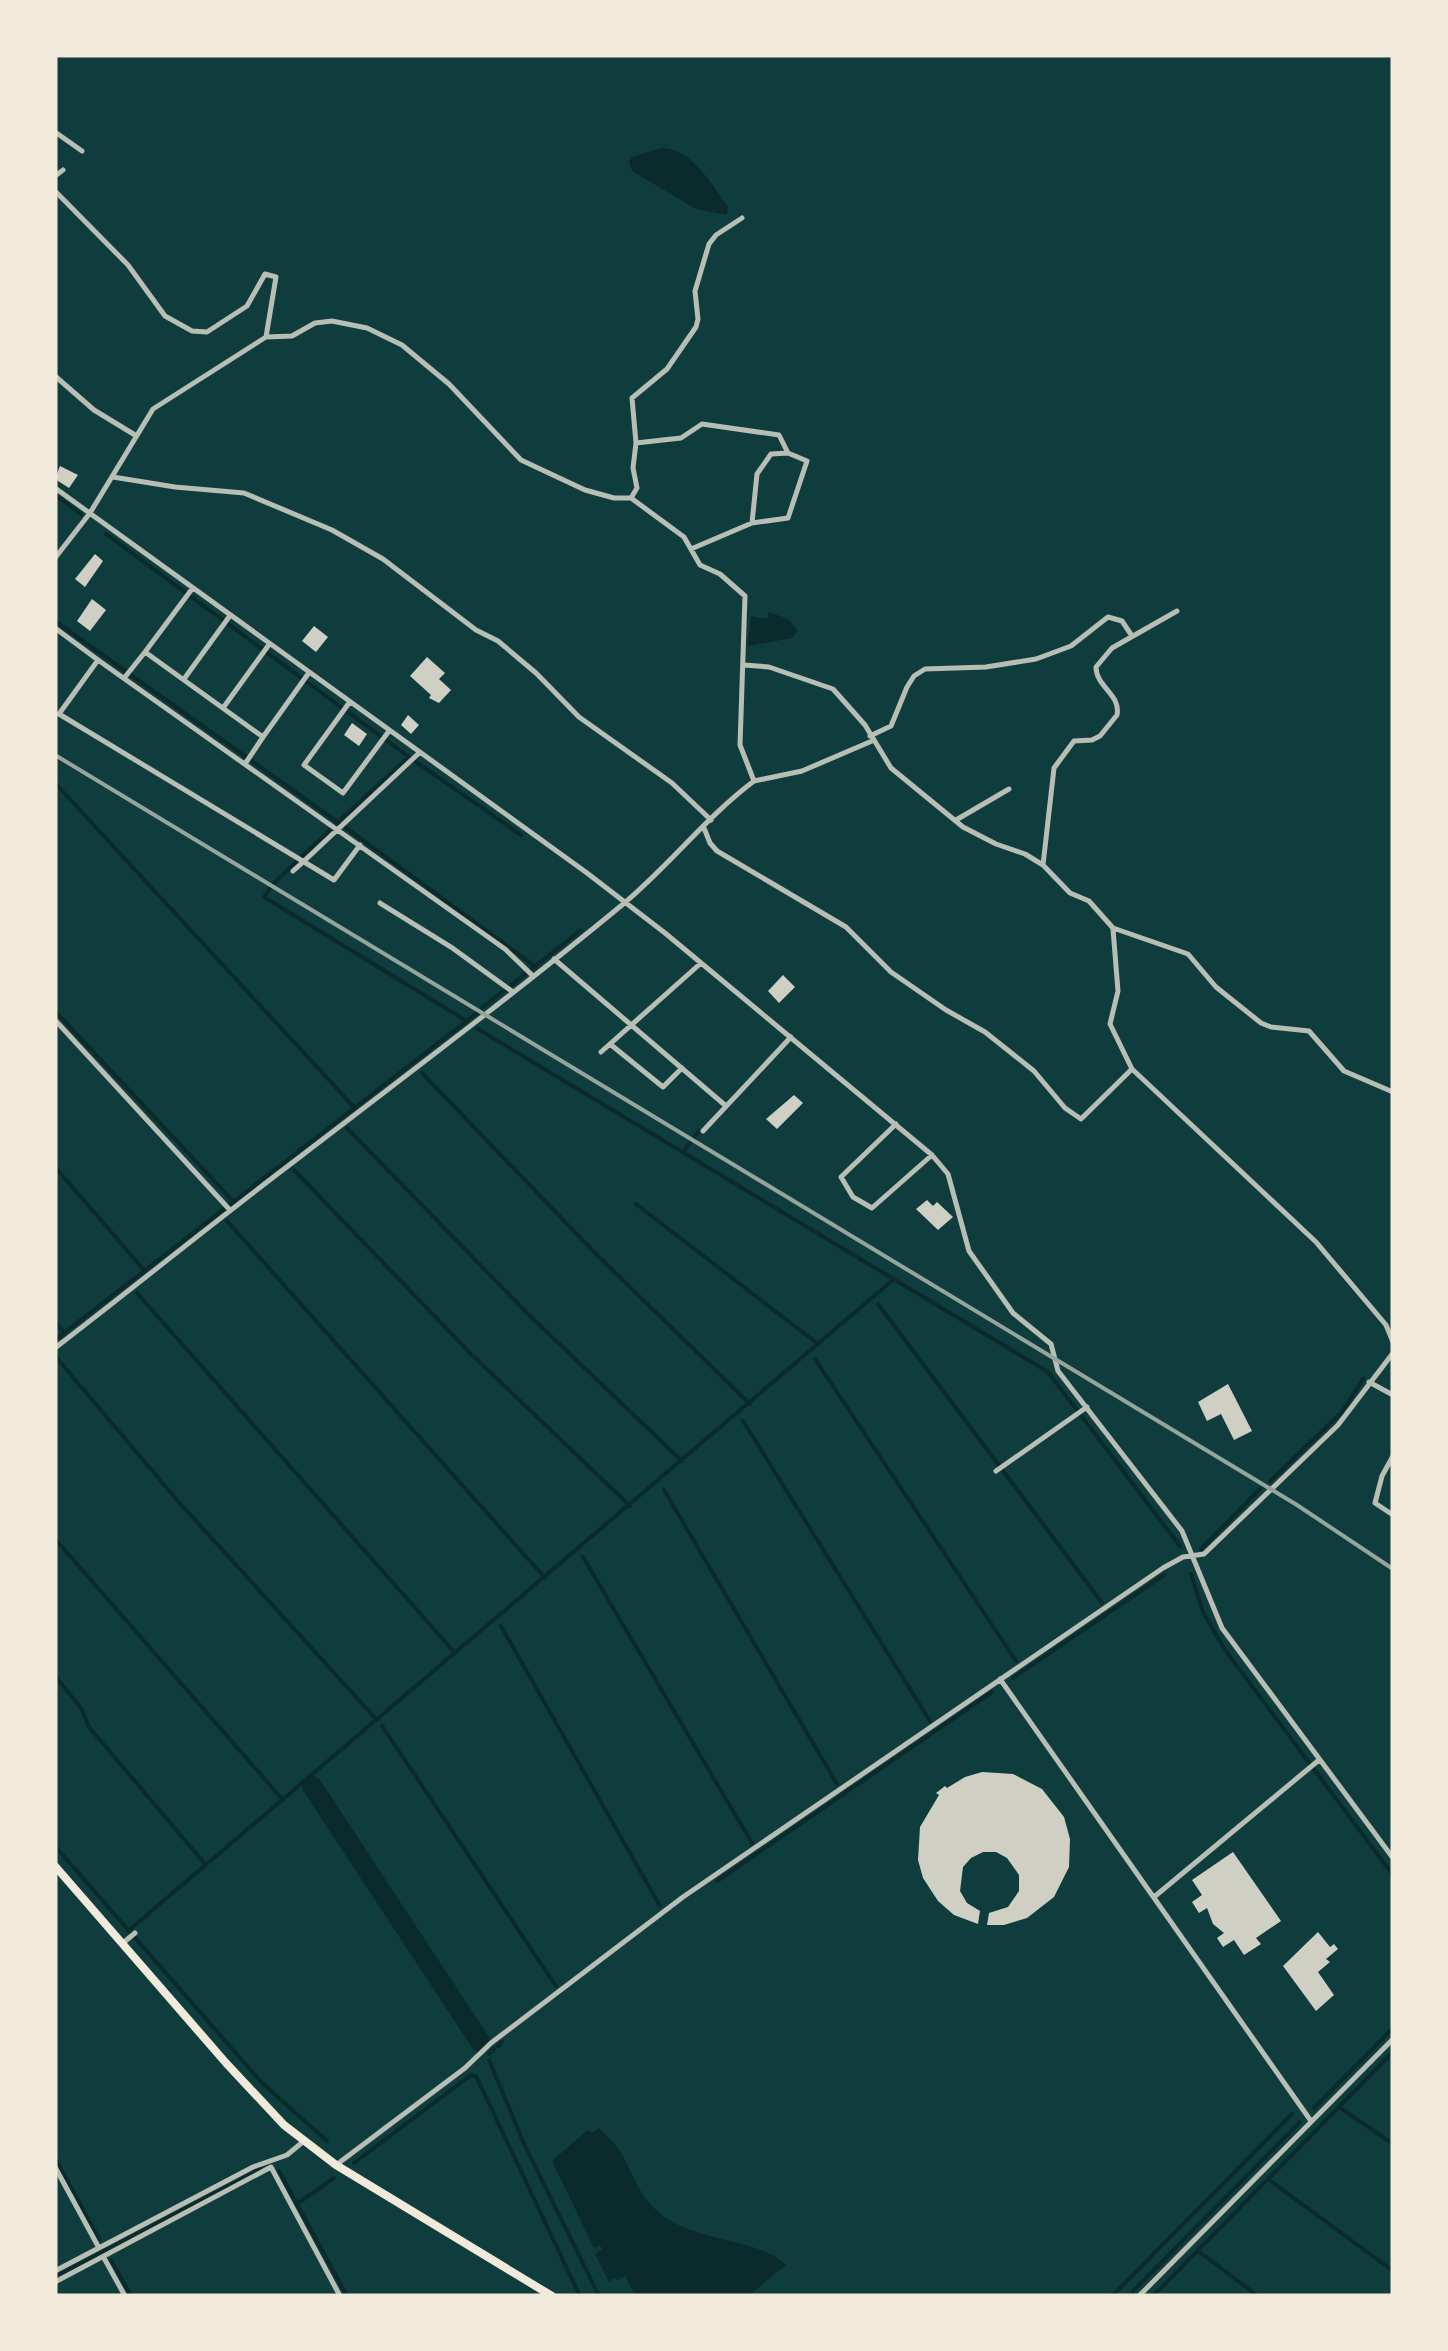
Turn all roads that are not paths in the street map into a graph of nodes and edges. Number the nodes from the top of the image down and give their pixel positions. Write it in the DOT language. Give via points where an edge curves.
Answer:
graph roads {
  1 [pos="55,133"];
  2 [pos="82,151"];
  3 [pos="63,170"];
  4 [pos="55,176"];
  5 [pos="55,191"];
  6 [pos="742,218"];
  7 [pos="266,337"];
  8 [pos="55,376"];
  9 [pos="135,435"];
  10 [pos="636,443"];
  11 [pos="788,453"];
  12 [pos="112,477"];
  13 [pos="55,488"];
  14 [pos="631,498"];
  15 [pos="90,514"];
  16 [pos="752,523"];
  17 [pos="691,549"];
  18 [pos="55,558"];
  19 [pos="189,593"];
  20 [pos="1177,611"];
  21 [pos="226,621"];
  22 [pos="58,630"];
  23 [pos="1132,636"];
  24 [pos="55,639"];
  25 [pos="265,649"];
  26 [pos="145,652"];
  27 [pos="98,660"];
  28 [pos="743,666"];
  29 [pos="127,674"];
  30 [pos="305,678"];
  31 [pos="184,680"];
  32 [pos="223,708"];
  33 [pos="346,708"];
  34 [pos="385,736"];
  35 [pos="263,737"];
  36 [pos="871,738"];
  37 [pos="415,757"];
  38 [pos="248,760"];
  39 [pos="754,781"];
  40 [pos="1010,789"];
  41 [pos="711,820"];
  42 [pos="954,821"];
  43 [pos="334,828"];
  44 [pos="704,828"];
  45 [pos="360,845"];
  46 [pos="300,861"];
  47 [pos="1042,865"];
  48 [pos="293,871"];
  49 [pos="625,903"];
  50 [pos="380,904"];
  51 [pos="1113,928"];
  52 [pos="554,959"];
  53 [pos="701,963"];
  54 [pos="531,972"];
  55 [pos="509,989"];
  56 [pos="55,1020"];
  57 [pos="632,1025"];
  58 [pos="791,1037"];
  59 [pos="610,1044"];
  60 [pos="601,1052"];
  61 [pos="682,1068"];
  62 [pos="1132,1069"];
  63 [pos="1393,1092"];
  64 [pos="726,1106"];
  65 [pos="896,1124"];
  66 [pos="703,1131"];
  67 [pos="932,1155"];
  68 [pos="227,1207"];
  69 [pos="1393,1342"];
  70 [pos="55,1348"];
  71 [pos="1393,1353"];
  72 [pos="1369,1382"];
  73 [pos="1393,1394"];
  74 [pos="1082,1410"];
  75 [pos="1393,1456"];
  76 [pos="999,1469"];
  77 [pos="1393,1515"];
  78 [pos="1194,1556"];
  79 [pos="1000,1679"];
  80 [pos="1315,1764"];
  81 [pos="1393,1858"];
  82 [pos="55,1866"];
  83 [pos="1154,1897"];
  84 [pos="132,1936"];
  85 [pos="121,1945"];
  86 [pos="1393,2039"];
  87 [pos="1312,2121"];
  88 [pos="304,2141"];
  89 [pos="269,2165"];
  90 [pos="336,2165"];
  91 [pos="55,2167"];
  92 [pos="102,2253"];
  93 [pos="62,2273"];
  94 [pos="55,2282"];
  95 [pos="126,2296"];
  96 [pos="340,2296"];
  97 [pos="552,2296"];
  98 [pos="1138,2296"];
  1 -- 2 [label="street"];
  3 -- 4 [label="street"];
  5 -- 7 [label="street" via="176,324 207,332 247,306 265,274 276,277"];
  6 -- 10 [label="street" via="710,244 695,291 696,326 667,369 632,398"];
  7 -- 9 [label="street" via="153,410"];
  7 -- 14 [label="street" via="292,336 332,321 367,328 426,362 521,460 585,490"];
  8 -- 9 [label="street"];
  9 -- 12 [label="street"];
  10 -- 11 [label="street" via="682,438 702,424 779,435"];
  10 -- 14 [label="street" via="638,488"];
  11 -- 16 [label="street" via="770,454 756,474"];
  11 -- 16 [label="street" via="807,461 788,518"];
  12 -- 15 [label="street"];
  12 -- 41 [label="street" via="244,492 383,559 498,640 579,717 672,783"];
  13 -- 15 [label="street"];
  14 -- 17 [label="street"];
  15 -- 18 [label="street"];
  15 -- 19 [label="street"];
  16 -- 17 [label="street"];
  17 -- 28 [label="street" via="700,565 745,596"];
  19 -- 21 [label="street"];
  19 -- 26 [label="street"];
  20 -- 23 [label="street"];
  21 -- 25 [label="street"];
  21 -- 31 [label="street"];
  22 -- 24 [label="street"];
  22 -- 27 [label="street"];
  23 -- 36 [label="street" via="1122,621 1108,616 1070,646 1036,660 925,669 907,687 891,726"];
  23 -- 47 [label="street" via="1096,667 1116,700 1117,716 1100,736 1074,740 1054,768"];
  25 -- 30 [label="street"];
  25 -- 32 [label="street"];
  26 -- 29 [label="street"];
  26 -- 31 [label="street"];
  27 -- 29 [label="street"];
  27 -- 46 [label="street" via="59,714"];
  28 -- 36 [label="street" via="769,667 833,690"];
  28 -- 39 [label="street" via="740,745"];
  29 -- 38 [label="street"];
  30 -- 33 [label="street"];
  30 -- 35 [label="street"];
  31 -- 32 [label="street"];
  32 -- 35 [label="street"];
  33 -- 34 [label="street"];
  33 -- 34 [label="street" via="304,765 343,793"];
  34 -- 37 [label="street"];
  35 -- 38 [label="street"];
  36 -- 39 [label="street" via="813,767"];
  36 -- 42 [label="street" via="891,768"];
  37 -- 43 [label="street"];
  37 -- 49 [label="street"];
  38 -- 43 [label="street"];
  39 -- 41 [label="street"];
  40 -- 42 [label="street"];
  41 -- 44 [label="street"];
  42 -- 47 [label="street"];
  43 -- 45 [label="street"];
  43 -- 46 [label="street"];
  44 -- 49 [label="street"];
  44 -- 62 [label="street" via="717,851 846,927 891,972 986,1032 1082,1120"];
  45 -- 46 [label="street" via="334,880"];
  45 -- 54 [label="street"];
  46 -- 48 [label="street"];
  47 -- 51 [label="street" via="1070,893 1089,900"];
  49 -- 52 [label="street"];
  49 -- 53 [label="street"];
  50 -- 55 [label="street"];
  51 -- 62 [label="street" via="1118,991 1110,1024"];
  51 -- 63 [label="street" via="1188,954 1261,1023 1310,1031 1344,1071"];
  52 -- 54 [label="street"];
  52 -- 57 [label="street"];
  53 -- 57 [label="street"];
  53 -- 58 [label="street"];
  54 -- 55 [label="street"];
  55 -- 68 [label="street"];
  56 -- 68 [label="street"];
  57 -- 59 [label="street"];
  57 -- 61 [label="street"];
  58 -- 64 [label="street"];
  58 -- 65 [label="street"];
  59 -- 60 [label="street"];
  59 -- 61 [label="street" via="663,1087"];
  61 -- 64 [label="street"];
  62 -- 69 [label="street" via="1316,1242 1376,1311"];
  64 -- 66 [label="street"];
  65 -- 67 [label="street"];
  65 -- 67 [label="street" via="840,1177 853,1196 872,1208"];
  67 -- 74 [label="street" via="948,1174 968,1251 1013,1314 1050,1344"];
  68 -- 70 [label="street"];
  71 -- 72 [label="street"];
  72 -- 73 [label="street"];
  72 -- 78 [label="street" via="1338,1424 1204,1554"];
  74 -- 76 [label="street"];
  74 -- 78 [label="street" via="1182,1531"];
  75 -- 77 [label="street" via="1375,1503"];
  78 -- 79 [label="street" via="1163,1568"];
  78 -- 80 [label="street" via="1222,1628"];
  79 -- 83 [label="street"];
  79 -- 90 [label="street" via="683,1897"];
  80 -- 81 [label="street"];
  80 -- 83 [label="street"];
  82 -- 85 [label="main road"];
  83 -- 87 [label="street"];
  84 -- 85 [label="street"];
  85 -- 88 [label="main road"];
  86 -- 87 [label="street"];
  87 -- 98 [label="street"];
  88 -- 89 [label="street"];
  88 -- 90 [label="main road"];
  89 -- 92 [label="street"];
  89 -- 96 [label="street"];
  90 -- 97 [label="main road"];
  91 -- 92 [label="street"];
  92 -- 93 [label="street"];
  92 -- 95 [label="street"];
  93 -- 94 [label="street"];
}
